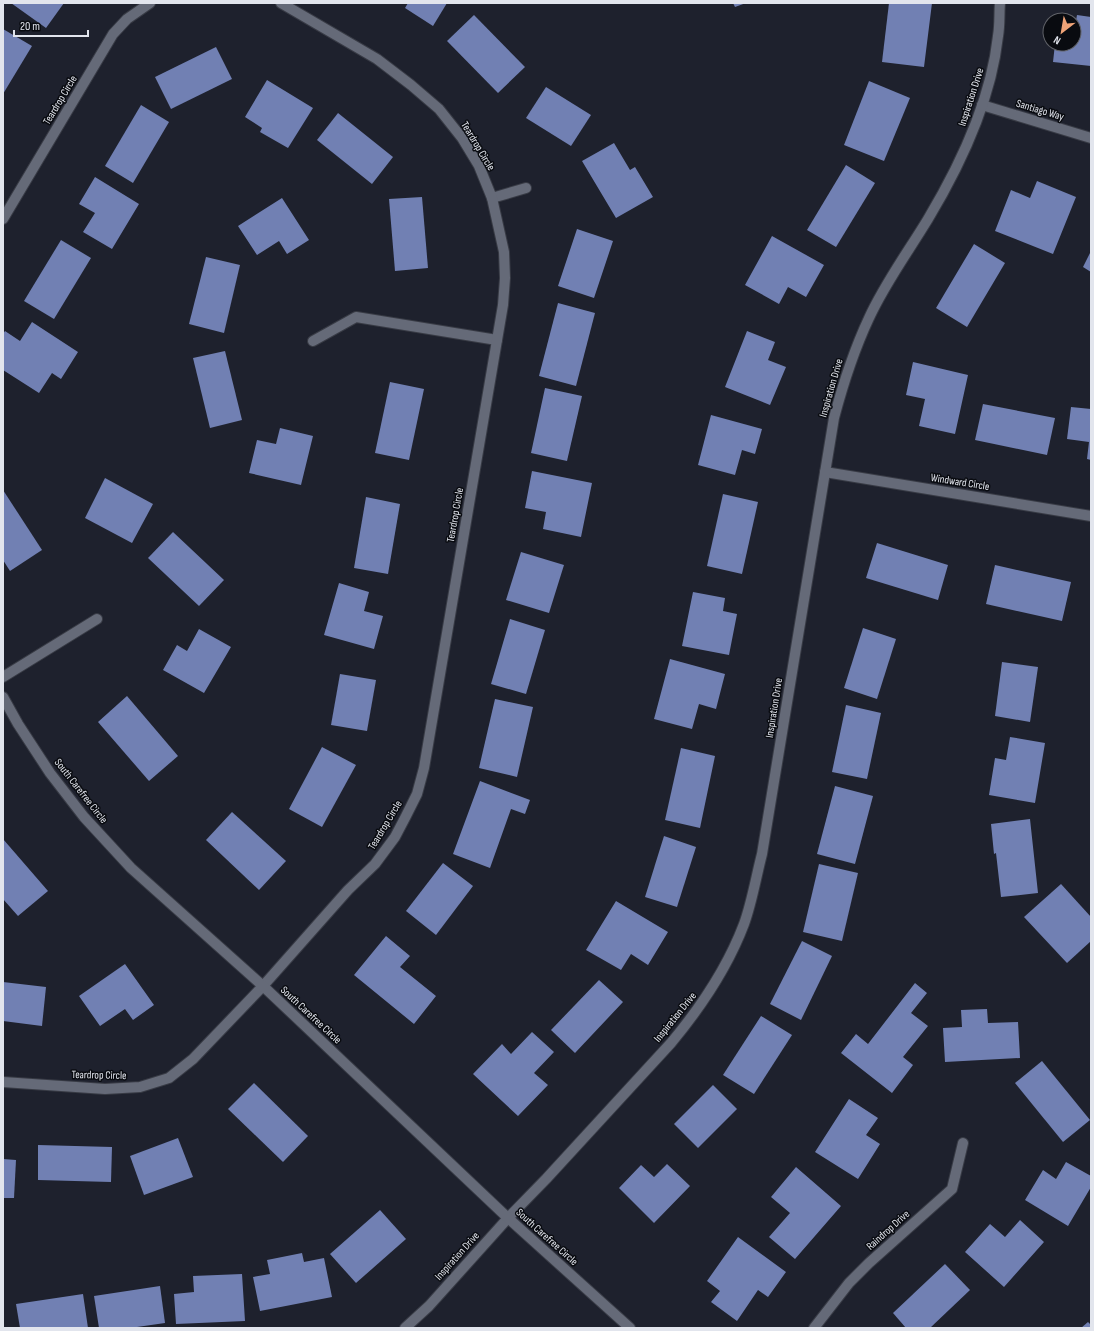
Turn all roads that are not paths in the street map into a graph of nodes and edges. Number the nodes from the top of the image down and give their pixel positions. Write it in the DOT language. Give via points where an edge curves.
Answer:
graph roads {
  1 [pos="150,3"];
  2 [pos="281,3"];
  3 [pos="1000,3"];
  4 [pos="982,105"];
  5 [pos="1091,138"];
  6 [pos="526,188"];
  7 [pos="492,198"];
  8 [pos="3,219"];
  9 [pos="497,340"];
  10 [pos="313,341"];
  11 [pos="825,472"];
  12 [pos="1091,516"];
  13 [pos="97,619"];
  14 [pos="3,677"];
  15 [pos="3,697"];
  16 [pos="263,986"];
  17 [pos="3,1082"];
  18 [pos="963,1143"];
  19 [pos="508,1218"];
  20 [pos="405,1328"];
  21 [pos="630,1328"];
  22 [pos="814,1328"];
  1 -- 8 [label="street, Teardrop Circle" via="127,19 113,34"];
  2 -- 7 [label="street, Teardrop Circle" via="377,59 439,109 462,138 479,166"];
  3 -- 4 [label="street, Inspiration Drive" via="993,66"];
  4 -- 5 [label="street, Santiago Way"];
  4 -- 11 [label="street, Inspiration Drive" via="956,169 869,318 843,384 834,418"];
  6 -- 7 [label="street"];
  7 -- 9 [label="street, Teardrop Circle" via="504,252 505,278"];
  9 -- 10 [label="street" via="356,317"];
  9 -- 16 [label="street, Teardrop Circle" via="424,768 416,794 394,837 375,864 348,890"];
  11 -- 12 [label="street, Windward Circle"];
  11 -- 19 [label="street, Inspiration Drive" via="762,854 744,923 734,950 690,1020 552,1174"];
  13 -- 14 [label="street"];
  15 -- 16 [label="street, South Carefree Circle" via="50,773 84,816 131,868"];
  16 -- 17 [label="street, Teardrop Circle" via="193,1060 168,1078 140,1087 105,1089"];
  16 -- 19 [label="street, South Carefree Circle"];
  18 -- 22 [label="street, Raindrop Drive" via="952,1189 849,1283"];
  19 -- 20 [label="street, Inspiration Drive" via="429,1306"];
  19 -- 21 [label="street, South Carefree Circle"];
}
